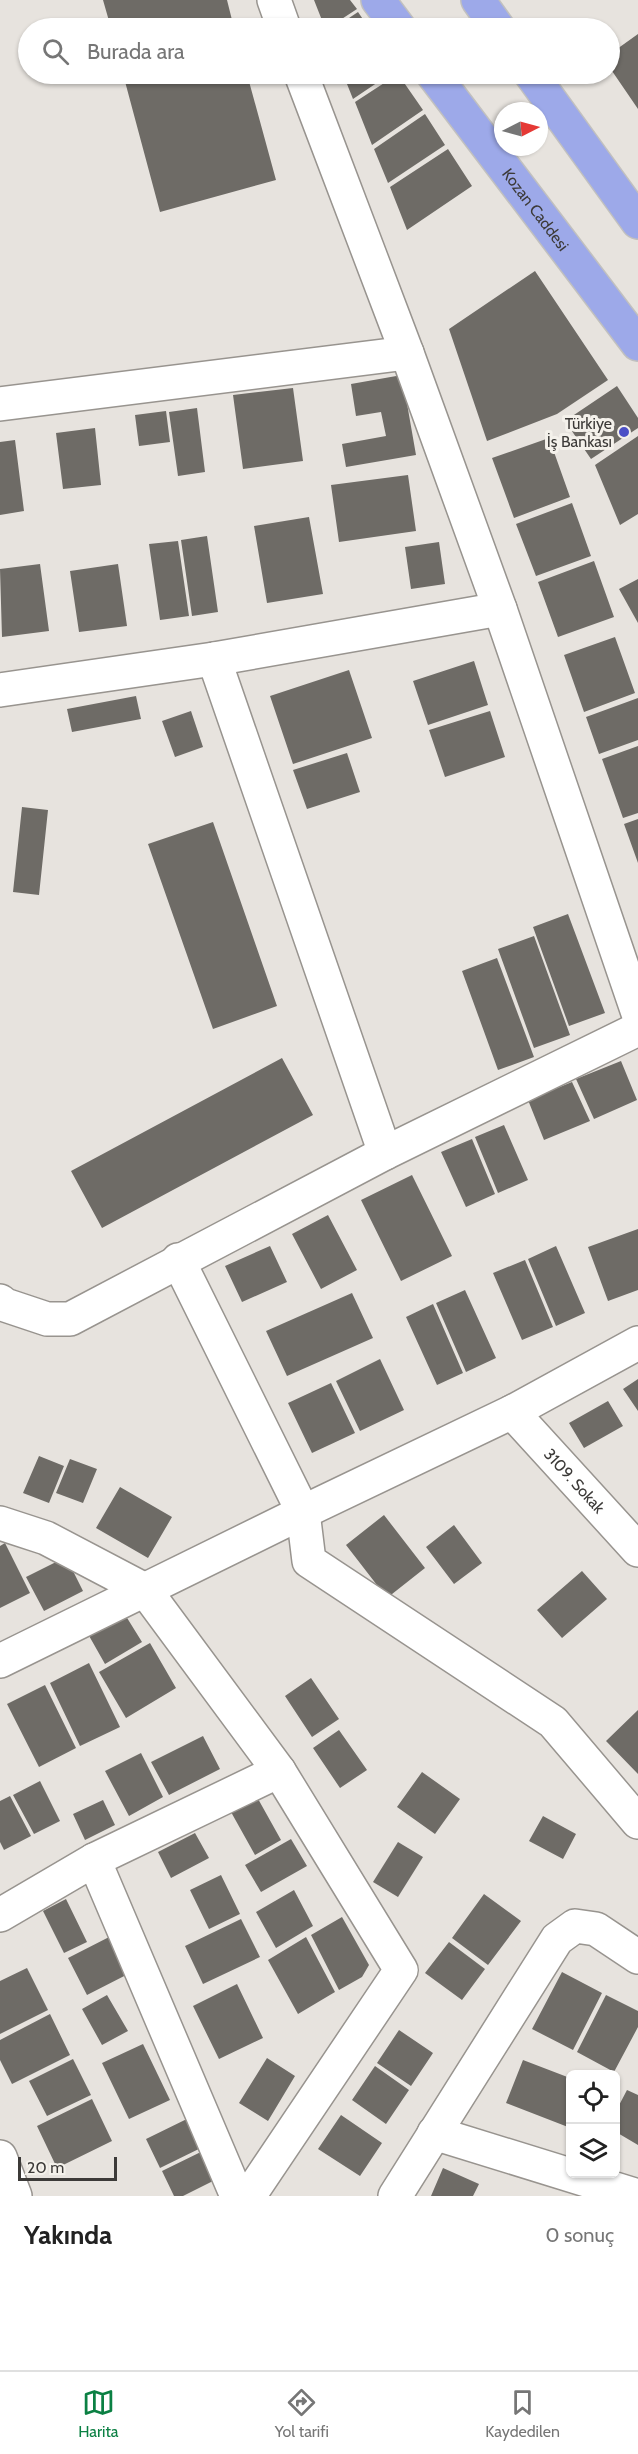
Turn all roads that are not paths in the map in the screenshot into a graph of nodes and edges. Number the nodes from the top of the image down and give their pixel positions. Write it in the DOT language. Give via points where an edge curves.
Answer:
graph roads {
  1 [pos="274,0"];
  2 [pos="378,0"];
  3 [pos="478,0"];
  4 [pos="280,18"];
  5 [pos="392,18"];
  6 [pos="491,18"];
  7 [pos="305,84"];
  8 [pos="441,84"];
  9 [pos="538,84"];
  10 [pos="638,222"];
  11 [pos="638,344"];
  12 [pos="407,353"];
  13 [pos="0,405"];
  14 [pos="500,609"];
  15 [pos="214,659"];
  16 [pos="0,690"];
  17 [pos="632,971"];
  18 [pos="638,1013"];
  19 [pos="638,1029"];
  20 [pos="385,1153"];
  21 [pos="178,1260"];
  22 [pos="0,1301"];
  23 [pos="638,1343"];
  24 [pos="512,1412"];
  25 [pos="303,1512"];
  26 [pos="0,1523"];
  27 [pos="638,1550"];
  28 [pos="145,1590"];
  29 [pos="0,1661"];
  30 [pos="279,1771"];
  31 [pos="638,1822"];
  32 [pos="94,1860"];
  33 [pos="0,1915"];
  34 [pos="638,1956"];
  35 [pos="434,2133"];
  36 [pos="0,2157"];
  37 [pos="15,2196"];
  38 [pos="237,2196"];
  39 [pos="249,2196"];
  40 [pos="395,2196"];
  41 [pos="638,2196"];
  1 -- 4 [label="street"];
  2 -- 5 [label="highway"];
  3 -- 6 [label="highway"];
  7 -- 12 [label="street"];
  8 -- 11 [label="highway, Kozan Caddesi"];
  9 -- 10 [label="highway"];
  12 -- 13 [label="street"];
  12 -- 14 [label="street"];
  14 -- 15 [label="street"];
  14 -- 17 [label="street"];
  15 -- 16 [label="street"];
  15 -- 20 [label="street"];
  17 -- 18 [label="street"];
  19 -- 20 [label="street"];
  20 -- 21 [label="street"];
  21 -- 22 [label="street" via="70,1319 47,1319"];
  21 -- 25 [label="street"];
  23 -- 24 [label="street"];
  24 -- 25 [label="street"];
  24 -- 27 [label="street, 3109. Sokak"];
  25 -- 28 [label="street"];
  25 -- 31 [label="street" via="309,1561 553,1722"];
  26 -- 28 [label="street" via="46,1538"];
  28 -- 29 [label="street"];
  28 -- 30 [label="street"];
  30 -- 32 [label="street"];
  30 -- 39 [label="street" via="401,1970"];
  32 -- 33 [label="street"];
  32 -- 38 [label="street"];
  34 -- 35 [label="street" via="596,1929 575,1926 557,1939"];
  35 -- 40 [label="street"];
  35 -- 41 [label="street"];
  36 -- 37 [label="street"];
}
